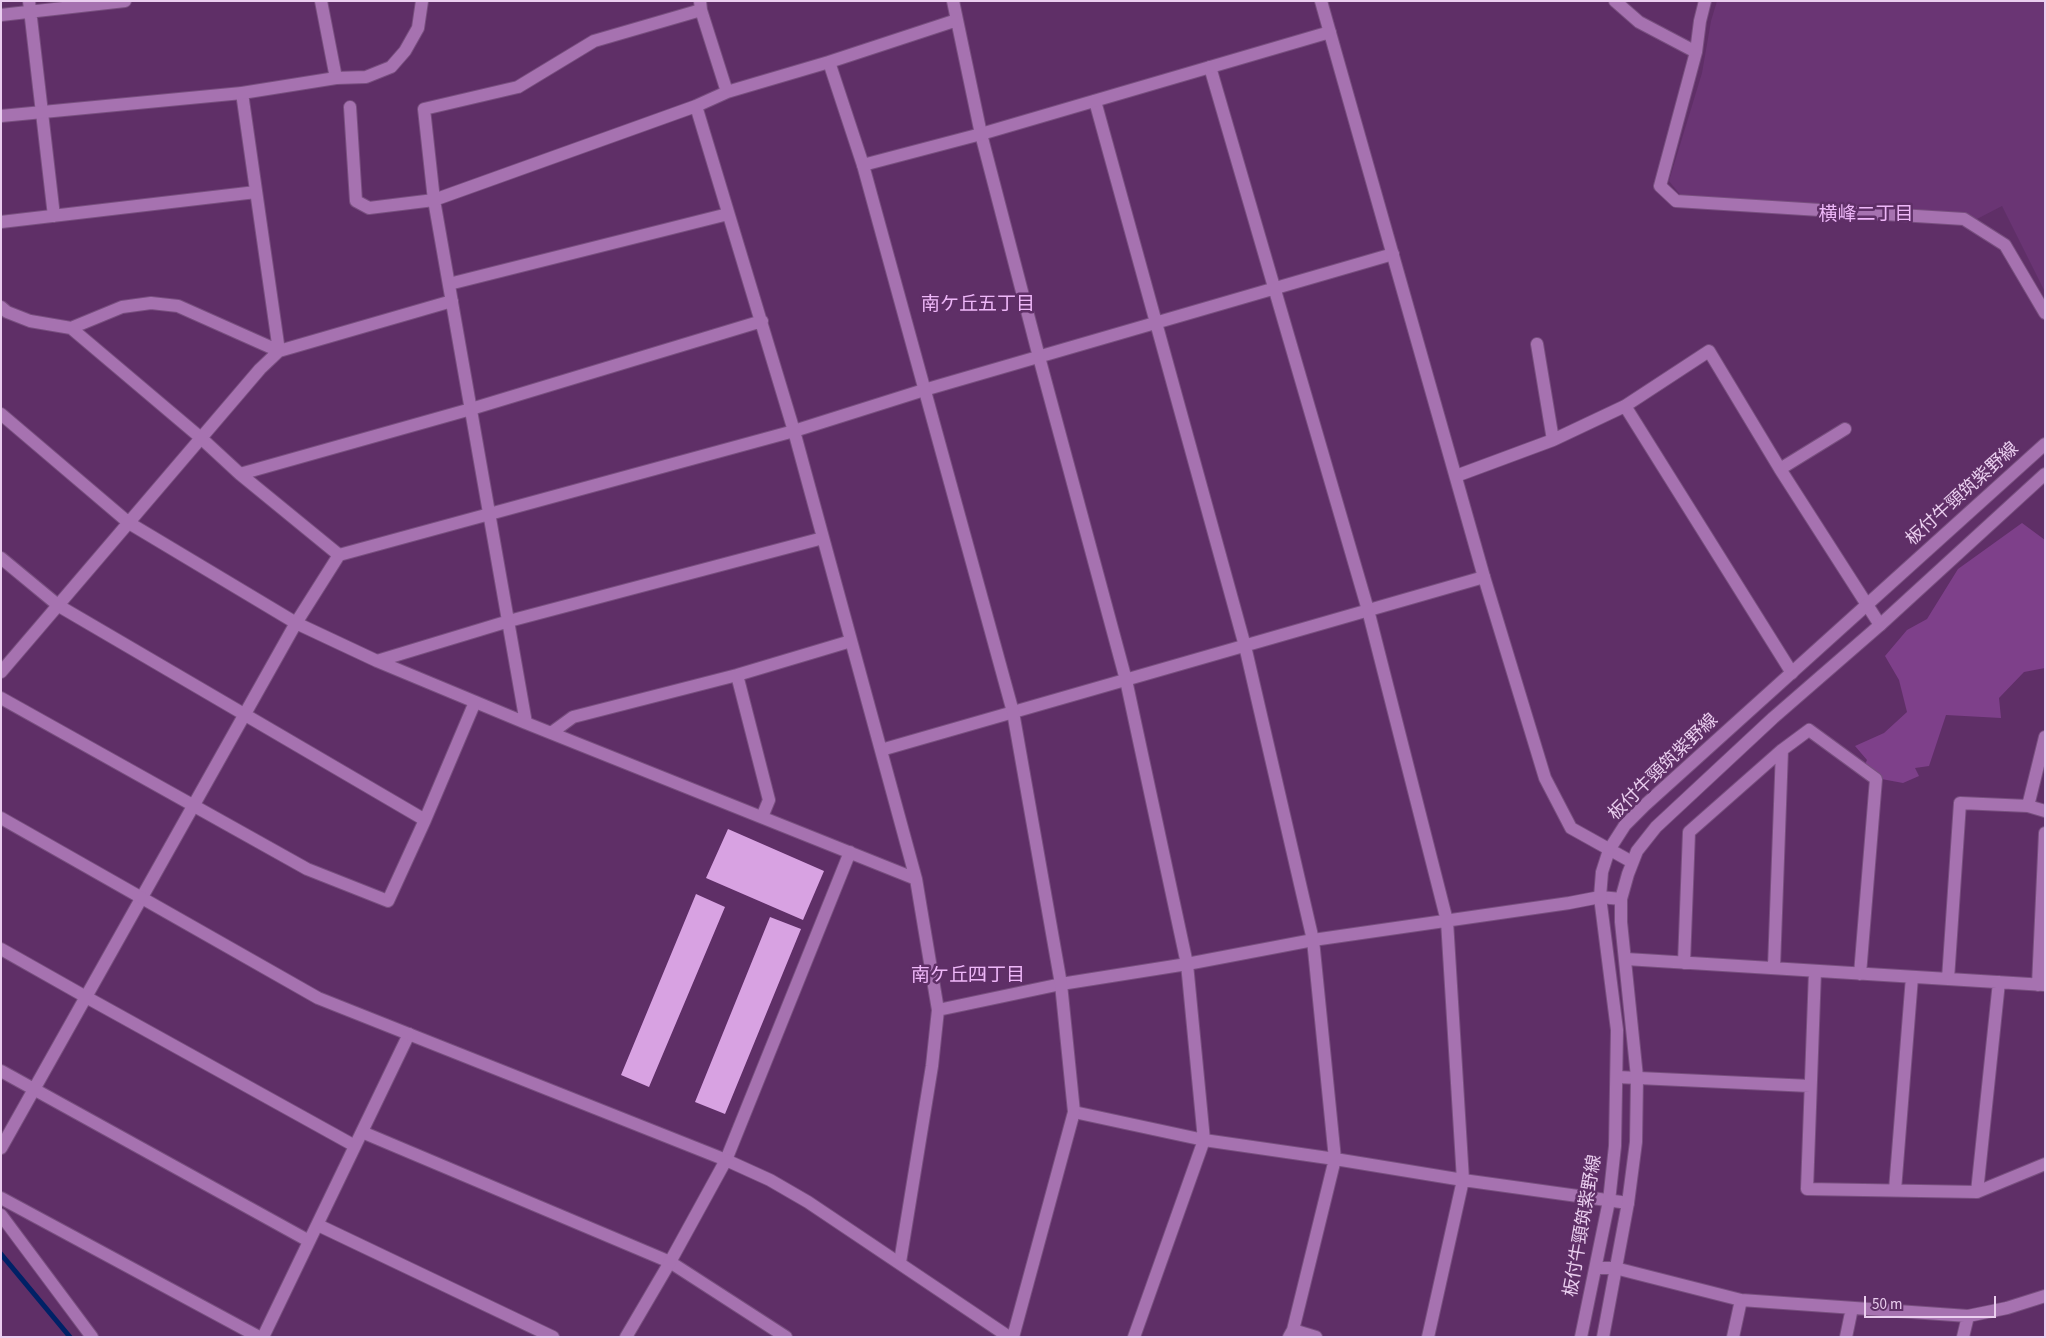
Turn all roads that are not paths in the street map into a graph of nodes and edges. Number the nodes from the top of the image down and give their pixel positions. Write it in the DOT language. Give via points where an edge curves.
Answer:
graph roads {
  1 [pos="125,1"];
  2 [pos="321,1"];
  3 [pos="422,1"];
  4 [pos="953,1"];
  5 [pos="1322,1"];
  6 [pos="1616,1"];
  7 [pos="1705,1"];
  8 [pos="30,6"];
  9 [pos="700,6"];
  10 [pos="1,15"];
  11 [pos="957,20"];
  12 [pos="1330,32"];
  13 [pos="1696,52"];
  14 [pos="829,62"];
  15 [pos="1210,67"];
  16 [pos="336,78"];
  17 [pos="727,92"];
  18 [pos="242,93"];
  19 [pos="1095,101"];
  20 [pos="696,106"];
  21 [pos="350,107"];
  22 [pos="42,112"];
  23 [pos="1,116"];
  24 [pos="981,134"];
  25 [pos="862,165"];
  26 [pos="256,192"];
  27 [pos="434,200"];
  28 [pos="728,214"];
  29 [pos="54,216"];
  30 [pos="1,222"];
  31 [pos="1393,254"];
  32 [pos="448,284"];
  33 [pos="1274,289"];
  34 [pos="452,301"];
  35 [pos="1,307"];
  36 [pos="2045,313"];
  37 [pos="762,321"];
  38 [pos="1156,323"];
  39 [pos="71,328"];
  40 [pos="1537,344"];
  41 [pos="279,351"];
  42 [pos="1039,356"];
  43 [pos="924,390"];
  44 [pos="1625,406"];
  45 [pos="471,409"];
  46 [pos="1,414"];
  47 [pos="1844,429"];
  48 [pos="794,431"];
  49 [pos="201,438"];
  50 [pos="1553,440"];
  51 [pos="2045,444"];
  52 [pos="1780,469"];
  53 [pos="240,474"];
  54 [pos="2045,474"];
  55 [pos="1456,476"];
  56 [pos="489,514"];
  57 [pos="129,523"];
  58 [pos="823,538"];
  59 [pos="339,555"];
  60 [pos="1,558"];
  61 [pos="1484,577"];
  62 [pos="59,606"];
  63 [pos="1866,606"];
  64 [pos="1368,610"];
  65 [pos="509,621"];
  66 [pos="296,624"];
  67 [pos="1880,625"];
  68 [pos="851,641"];
  69 [pos="1245,646"];
  70 [pos="377,661"];
  71 [pos="1,672"];
  72 [pos="1792,672"];
  73 [pos="736,676"];
  74 [pos="1126,680"];
  75 [pos="1,698"];
  76 [pos="475,702"];
  77 [pos="1013,712"];
  78 [pos="245,715"];
  79 [pos="526,723"];
  80 [pos="551,733"];
  81 [pos="2045,737"];
  82 [pos="881,750"];
  83 [pos="1782,750"];
  84 [pos="2028,806"];
  85 [pos="193,807"];
  86 [pos="2045,811"];
  87 [pos="762,817"];
  88 [pos="1,818"];
  89 [pos="425,820"];
  90 [pos="2045,833"];
  91 [pos="1609,850"];
  92 [pos="850,852"];
  93 [pos="1632,862"];
  94 [pos="916,879"];
  95 [pos="1600,897"];
  96 [pos="142,898"];
  97 [pos="1621,899"];
  98 [pos="1447,921"];
  99 [pos="1314,940"];
  100 [pos="1,949"];
  101 [pos="1626,959"];
  102 [pos="1684,963"];
  103 [pos="1187,964"];
  104 [pos="1774,967"];
  105 [pos="1815,971"];
  106 [pos="1860,974"];
  107 [pos="1912,977"];
  108 [pos="1948,979"];
  109 [pos="1999,982"];
  110 [pos="1061,984"];
  111 [pos="2041,985"];
  112 [pos="86,998"];
  113 [pos="938,1010"];
  114 [pos="409,1034"];
  115 [pos="1,1071"];
  116 [pos="1617,1077"];
  117 [pos="1637,1077"];
  118 [pos="1810,1086"];
  119 [pos="34,1089"];
  120 [pos="1074,1112"];
  121 [pos="362,1132"];
  122 [pos="1204,1140"];
  123 [pos="355,1146"];
  124 [pos="1,1148"];
  125 [pos="1335,1159"];
  126 [pos="726,1160"];
  127 [pos="2045,1164"];
  128 [pos="1463,1180"];
  129 [pos="1895,1190"];
  130 [pos="1977,1192"];
  131 [pos="1,1198"];
  132 [pos="1609,1201"];
  133 [pos="1628,1203"];
  134 [pos="1,1215"];
  135 [pos="318,1225"];
  136 [pos="310,1241"];
  137 [pos="670,1262"];
  138 [pos="900,1262"];
  139 [pos="1596,1268"];
  140 [pos="1616,1268"];
  141 [pos="2045,1296"];
  142 [pos="1741,1300"];
  143 [pos="1852,1308"];
  144 [pos="1968,1316"];
  145 [pos="1291,1333"];
  146 [pos="92,1337"];
  147 [pos="259,1337"];
  148 [pos="263,1337"];
  149 [pos="552,1337"];
  150 [pos="626,1337"];
  151 [pos="786,1337"];
  152 [pos="1009,1337"];
  153 [pos="1013,1337"];
  154 [pos="1134,1337"];
  155 [pos="1316,1337"];
  156 [pos="1428,1337"];
  157 [pos="1581,1337"];
  158 [pos="1603,1337"];
  159 [pos="1733,1337"];
  160 [pos="1846,1337"];
  161 [pos="1963,1337"];
  1 -- 8 [label="street"];
  2 -- 16 [label="street"];
  3 -- 16 [label="street" via="418,28 405,52 391,67 366,77"];
  4 -- 11 [label="street"];
  5 -- 12 [label="street"];
  6 -- 13 [label="street" via="1639,22"];
  7 -- 13 [label="street"];
  8 -- 10 [label="street"];
  8 -- 22 [label="street"];
  9 -- 17 [label="street"];
  9 -- 27 [label="street" via="594,41 518,87 424,109"];
  11 -- 14 [label="street"];
  11 -- 24 [label="street"];
  12 -- 15 [label="street"];
  12 -- 31 [label="street"];
  13 -- 36 [label="street" via="1660,186 1676,201 1964,219 2005,245"];
  14 -- 17 [label="street"];
  14 -- 25 [label="street"];
  15 -- 19 [label="street"];
  15 -- 33 [label="street"];
  16 -- 18 [label="street"];
  17 -- 20 [label="street"];
  18 -- 22 [label="street"];
  18 -- 26 [label="street"];
  19 -- 24 [label="street"];
  19 -- 38 [label="street"];
  20 -- 27 [label="street"];
  20 -- 28 [label="street"];
  21 -- 27 [label="street" via="356,201 369,208"];
  22 -- 23 [label="street"];
  22 -- 29 [label="street"];
  24 -- 25 [label="street"];
  24 -- 42 [label="street"];
  25 -- 43 [label="street"];
  26 -- 29 [label="street"];
  26 -- 41 [label="street"];
  27 -- 32 [label="street"];
  28 -- 32 [label="street"];
  28 -- 37 [label="street"];
  29 -- 30 [label="street"];
  31 -- 33 [label="street"];
  31 -- 55 [label="street"];
  32 -- 34 [label="street"];
  33 -- 38 [label="street"];
  33 -- 64 [label="street"];
  34 -- 41 [label="street"];
  34 -- 45 [label="street"];
  35 -- 39 [label="street" via="30,321"];
  37 -- 45 [label="street"];
  37 -- 48 [label="street"];
  38 -- 42 [label="street"];
  38 -- 69 [label="street"];
  39 -- 41 [label="street" via="122,306 151,303 178,306"];
  39 -- 49 [label="street"];
  40 -- 50 [label="street"];
  41 -- 49 [label="street"];
  42 -- 43 [label="street"];
  42 -- 74 [label="street"];
  43 -- 48 [label="street"];
  43 -- 77 [label="street"];
  44 -- 50 [label="street"];
  44 -- 52 [label="street" via="1709,350"];
  44 -- 72 [label="street"];
  45 -- 53 [label="street"];
  45 -- 56 [label="street"];
  46 -- 57 [label="street"];
  47 -- 52 [label="street"];
  48 -- 56 [label="street"];
  48 -- 58 [label="street"];
  49 -- 53 [label="street"];
  49 -- 57 [label="street"];
  50 -- 55 [label="street"];
  51 -- 63 [label="street, 板付牛頸筑紫野線"];
  52 -- 63 [label="street"];
  53 -- 59 [label="street"];
  54 -- 67 [label="street"];
  55 -- 61 [label="street"];
  56 -- 59 [label="street"];
  56 -- 65 [label="street"];
  57 -- 62 [label="street"];
  57 -- 66 [label="street"];
  58 -- 65 [label="street"];
  58 -- 68 [label="street"];
  59 -- 66 [label="street"];
  60 -- 62 [label="street"];
  61 -- 64 [label="street"];
  61 -- 91 [label="street" via="1545,778 1571,828"];
  62 -- 71 [label="street"];
  62 -- 78 [label="street"];
  63 -- 67 [label="street"];
  63 -- 72 [label="street, 板付牛頸筑紫野線"];
  64 -- 69 [label="street"];
  64 -- 98 [label="street"];
  65 -- 70 [label="street"];
  65 -- 79 [label="street"];
  66 -- 70 [label="street"];
  66 -- 78 [label="street"];
  67 -- 93 [label="street" via="1773,718 1656,827"];
  68 -- 73 [label="street"];
  68 -- 82 [label="street"];
  69 -- 74 [label="street"];
  69 -- 99 [label="street"];
  70 -- 76 [label="street"];
  72 -- 91 [label="street, 板付牛頸筑紫野線" via="1625,825"];
  73 -- 80 [label="street" via="573,717"];
  73 -- 87 [label="street" via="770,800"];
  74 -- 77 [label="street"];
  74 -- 103 [label="street"];
  75 -- 85 [label="street"];
  76 -- 79 [label="street"];
  76 -- 89 [label="street"];
  77 -- 82 [label="street"];
  77 -- 110 [label="street"];
  78 -- 85 [label="street"];
  78 -- 89 [label="street"];
  79 -- 80 [label="street"];
  80 -- 87 [label="street"];
  81 -- 84 [label="street"];
  82 -- 94 [label="street"];
  83 -- 102 [label="street" via="1689,832"];
  83 -- 104 [label="street"];
  83 -- 106 [label="street" via="1809,730 1876,779"];
  84 -- 86 [label="street"];
  84 -- 108 [label="street" via="1960,803"];
  85 -- 89 [label="street" via="307,869 388,901"];
  85 -- 96 [label="street"];
  87 -- 92 [label="street"];
  88 -- 96 [label="street"];
  90 -- 111 [label="street"];
  91 -- 93 [label="street"];
  91 -- 95 [label="street, 板付牛頸筑紫野線" via="1602,872"];
  92 -- 94 [label="street"];
  92 -- 126 [label="street"];
  93 -- 97 [label="street"];
  94 -- 113 [label="street"];
  95 -- 97 [label="street"];
  95 -- 98 [label="street"];
  95 -- 116 [label="street, 板付牛頸筑紫野線" via="1617,1030"];
  96 -- 112 [label="street"];
  96 -- 114 [label="street" via="318,998"];
  97 -- 101 [label="street"];
  98 -- 99 [label="street"];
  98 -- 128 [label="street"];
  99 -- 103 [label="street"];
  99 -- 125 [label="street"];
  100 -- 112 [label="street"];
  101 -- 102 [label="street"];
  101 -- 117 [label="street"];
  102 -- 104 [label="street"];
  103 -- 110 [label="street"];
  103 -- 122 [label="street"];
  104 -- 105 [label="street"];
  105 -- 106 [label="street"];
  105 -- 118 [label="street"];
  106 -- 107 [label="street"];
  107 -- 108 [label="street"];
  107 -- 129 [label="street"];
  108 -- 109 [label="street"];
  109 -- 111 [label="street"];
  109 -- 130 [label="street"];
  110 -- 113 [label="street"];
  110 -- 120 [label="street"];
  112 -- 119 [label="street"];
  112 -- 123 [label="street"];
  113 -- 138 [label="street"];
  114 -- 121 [label="street"];
  114 -- 126 [label="street"];
  115 -- 119 [label="street"];
  116 -- 117 [label="street"];
  116 -- 132 [label="street, 板付牛頸筑紫野線"];
  117 -- 118 [label="street"];
  117 -- 133 [label="street" via="1636,1142"];
  118 -- 129 [label="street" via="1807,1189"];
  119 -- 124 [label="street"];
  119 -- 136 [label="street"];
  120 -- 122 [label="street"];
  120 -- 153 [label="street"];
  121 -- 123 [label="street"];
  121 -- 137 [label="street"];
  122 -- 125 [label="street"];
  122 -- 154 [label="street"];
  123 -- 135 [label="street"];
  125 -- 128 [label="street"];
  125 -- 145 [label="street"];
  126 -- 137 [label="street"];
  126 -- 138 [label="street" via="808,1202"];
  127 -- 130 [label="street"];
  128 -- 132 [label="street"];
  128 -- 156 [label="street"];
  129 -- 130 [label="street"];
  131 -- 147 [label="street"];
  132 -- 133 [label="street"];
  132 -- 139 [label="street, 板付牛頸筑紫野線"];
  133 -- 140 [label="street"];
  134 -- 146 [label="street"];
  135 -- 136 [label="street"];
  135 -- 149 [label="street"];
  136 -- 148 [label="street"];
  137 -- 150 [label="street"];
  137 -- 151 [label="street"];
  138 -- 152 [label="street"];
  139 -- 140 [label="street"];
  139 -- 157 [label="street, 板付牛頸筑紫野線"];
  140 -- 142 [label="street"];
  140 -- 158 [label="street"];
  141 -- 144 [label="street"];
  142 -- 143 [label="street"];
  142 -- 159 [label="street"];
  143 -- 144 [label="street"];
  143 -- 160 [label="street"];
  144 -- 161 [label="street"];
  145 -- 155 [label="street"];
}
